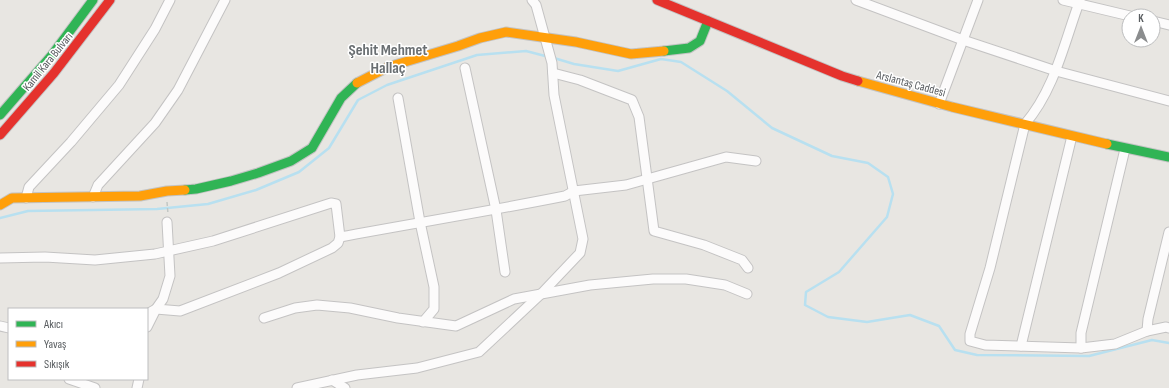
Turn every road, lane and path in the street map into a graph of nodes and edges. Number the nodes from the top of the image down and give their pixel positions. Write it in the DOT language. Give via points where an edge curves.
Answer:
graph roads {
  1 [pos="93,0"];
  2 [pos="110,0"];
  3 [pos="170,0"];
  4 [pos="225,0"];
  5 [pos="532,0"];
  6 [pos="657,0"];
  7 [pos="856,0"];
  8 [pos="978,0"];
  9 [pos="1063,0"];
  10 [pos="1079,2"];
  11 [pos="1121,14"];
  12 [pos="708,21"];
  13 [pos="963,40"];
  14 [pos="545,41"];
  15 [pos="466,68"];
  16 [pos="1056,71"];
  17 [pos="553,73"];
  18 [pos="398,98"];
  19 [pos="1169,101"];
  20 [pos="939,104"];
  21 [pos="0,115"];
  22 [pos="1025,124"];
  23 [pos="0,135"];
  24 [pos="1072,136"];
  25 [pos="1125,149"];
  26 [pos="1169,157"];
  27 [pos="756,161"];
  28 [pos="648,179"];
  29 [pos="574,191"];
  30 [pos="93,197"];
  31 [pos="26,198"];
  32 [pos="0,205"];
  33 [pos="496,210"];
  34 [pos="167,222"];
  35 [pos="420,222"];
  36 [pos="1169,232"];
  37 [pos="340,237"];
  38 [pos="168,251"];
  39 [pos="0,258"];
  40 [pos="748,268"];
  41 [pos="505,272"];
  42 [pos="542,293"];
  43 [pos="747,294"];
  44 [pos="156,309"];
  45 [pos="148,313"];
  46 [pos="264,318"];
  47 [pos="422,322"];
  48 [pos="148,326"];
  49 [pos="1169,328"];
  50 [pos="1147,331"];
  51 [pos="1021,346"];
  52 [pos="1081,348"];
  53 [pos="72,380"];
  54 [pos="332,380"];
  55 [pos="94,388"];
  56 [pos="296,388"];
  57 [pos="345,388"];
  1 -- 21 [label="main road, Kamil Kara Bulvarı" via="52,55"];
  2 -- 23 [label="main road, Kamil Kara Bulvarı" via="54,73"];
  3 -- 31 [label="street" via="155,29 119,85 29,187"];
  4 -- 30 [label="street" via="178,90 155,123 98,185"];
  5 -- 14 [label="street" via="536,5"];
  6 -- 12 [label="main road, Arslantaş Caddesi"];
  7 -- 13 [label="street"];
  8 -- 13 [label="street"];
  9 -- 10 [label="street"];
  10 -- 11 [label="street"];
  10 -- 16 [label="street"];
  12 -- 14 [label="main road" via="700,41 690,48 631,54 576,42"];
  12 -- 20 [label="main road, Arslantaş Caddesi" via="842,76"];
  13 -- 16 [label="street"];
  13 -- 20 [label="street"];
  14 -- 17 [label="street"];
  14 -- 30 [label="main road" via="506,32 388,67 356,83 341,98 312,148 291,161 258,173 196,189 140,196"];
  15 -- 33 [label="street"];
  16 -- 19 [label="street"];
  16 -- 22 [label="street" via="1036,111"];
  17 -- 28 [label="street" via="580,80 632,100 639,117"];
  17 -- 29 [label="street" via="554,95"];
  18 -- 35 [label="street"];
  20 -- 22 [label="main road, Arslantaş Caddesi"];
  22 -- 24 [label="main road, Arslantaş Caddesi"];
  22 -- 51 [label="street" via="990,268 970,334 970,341 985,345"];
  24 -- 25 [label="main road, Arslantaş Caddesi"];
  24 -- 51 [label="street"];
  25 -- 26 [label="main road, Arslantaş Caddesi"];
  25 -- 52 [label="street" via="1081,333"];
  27 -- 28 [label="street" via="726,157"];
  28 -- 29 [label="street" via="626,185"];
  28 -- 40 [label="street" via="654,231 704,245 742,260"];
  29 -- 33 [label="street" via="565,196"];
  29 -- 42 [label="street" via="583,239 580,253"];
  30 -- 31 [label="main road"];
  31 -- 32 [label="main road" via="12,198"];
  33 -- 35 [label="street"];
  33 -- 41 [label="street"];
  34 -- 38 [label="street"];
  35 -- 37 [label="street"];
  35 -- 47 [label="street" via="434,287 434,309"];
  36 -- 50 [label="street"];
  37 -- 38 [label="street" via="336,204 331,203 213,241"];
  37 -- 44 [label="street" via="332,248 227,294 180,311"];
  38 -- 39 [label="street" via="95,260"];
  38 -- 44 [label="street" via="170,276 163,299"];
  42 -- 43 [label="street" via="590,285 653,279 686,279 725,285"];
  42 -- 47 [label="street" via="514,299 456,326"];
  42 -- 54 [label="street" via="479,352 417,368"];
  44 -- 45 [label="street"];
  44 -- 48 [label="street"];
  46 -- 47 [label="street" via="295,308 317,305 350,308"];
  49 -- 50 [label="street"];
  50 -- 52 [label="street" via="1115,344"];
  51 -- 52 [label="street"];
  53 -- 55 [label="street"];
  54 -- 56 [label="street"];
  54 -- 57 [label="street"];
}
